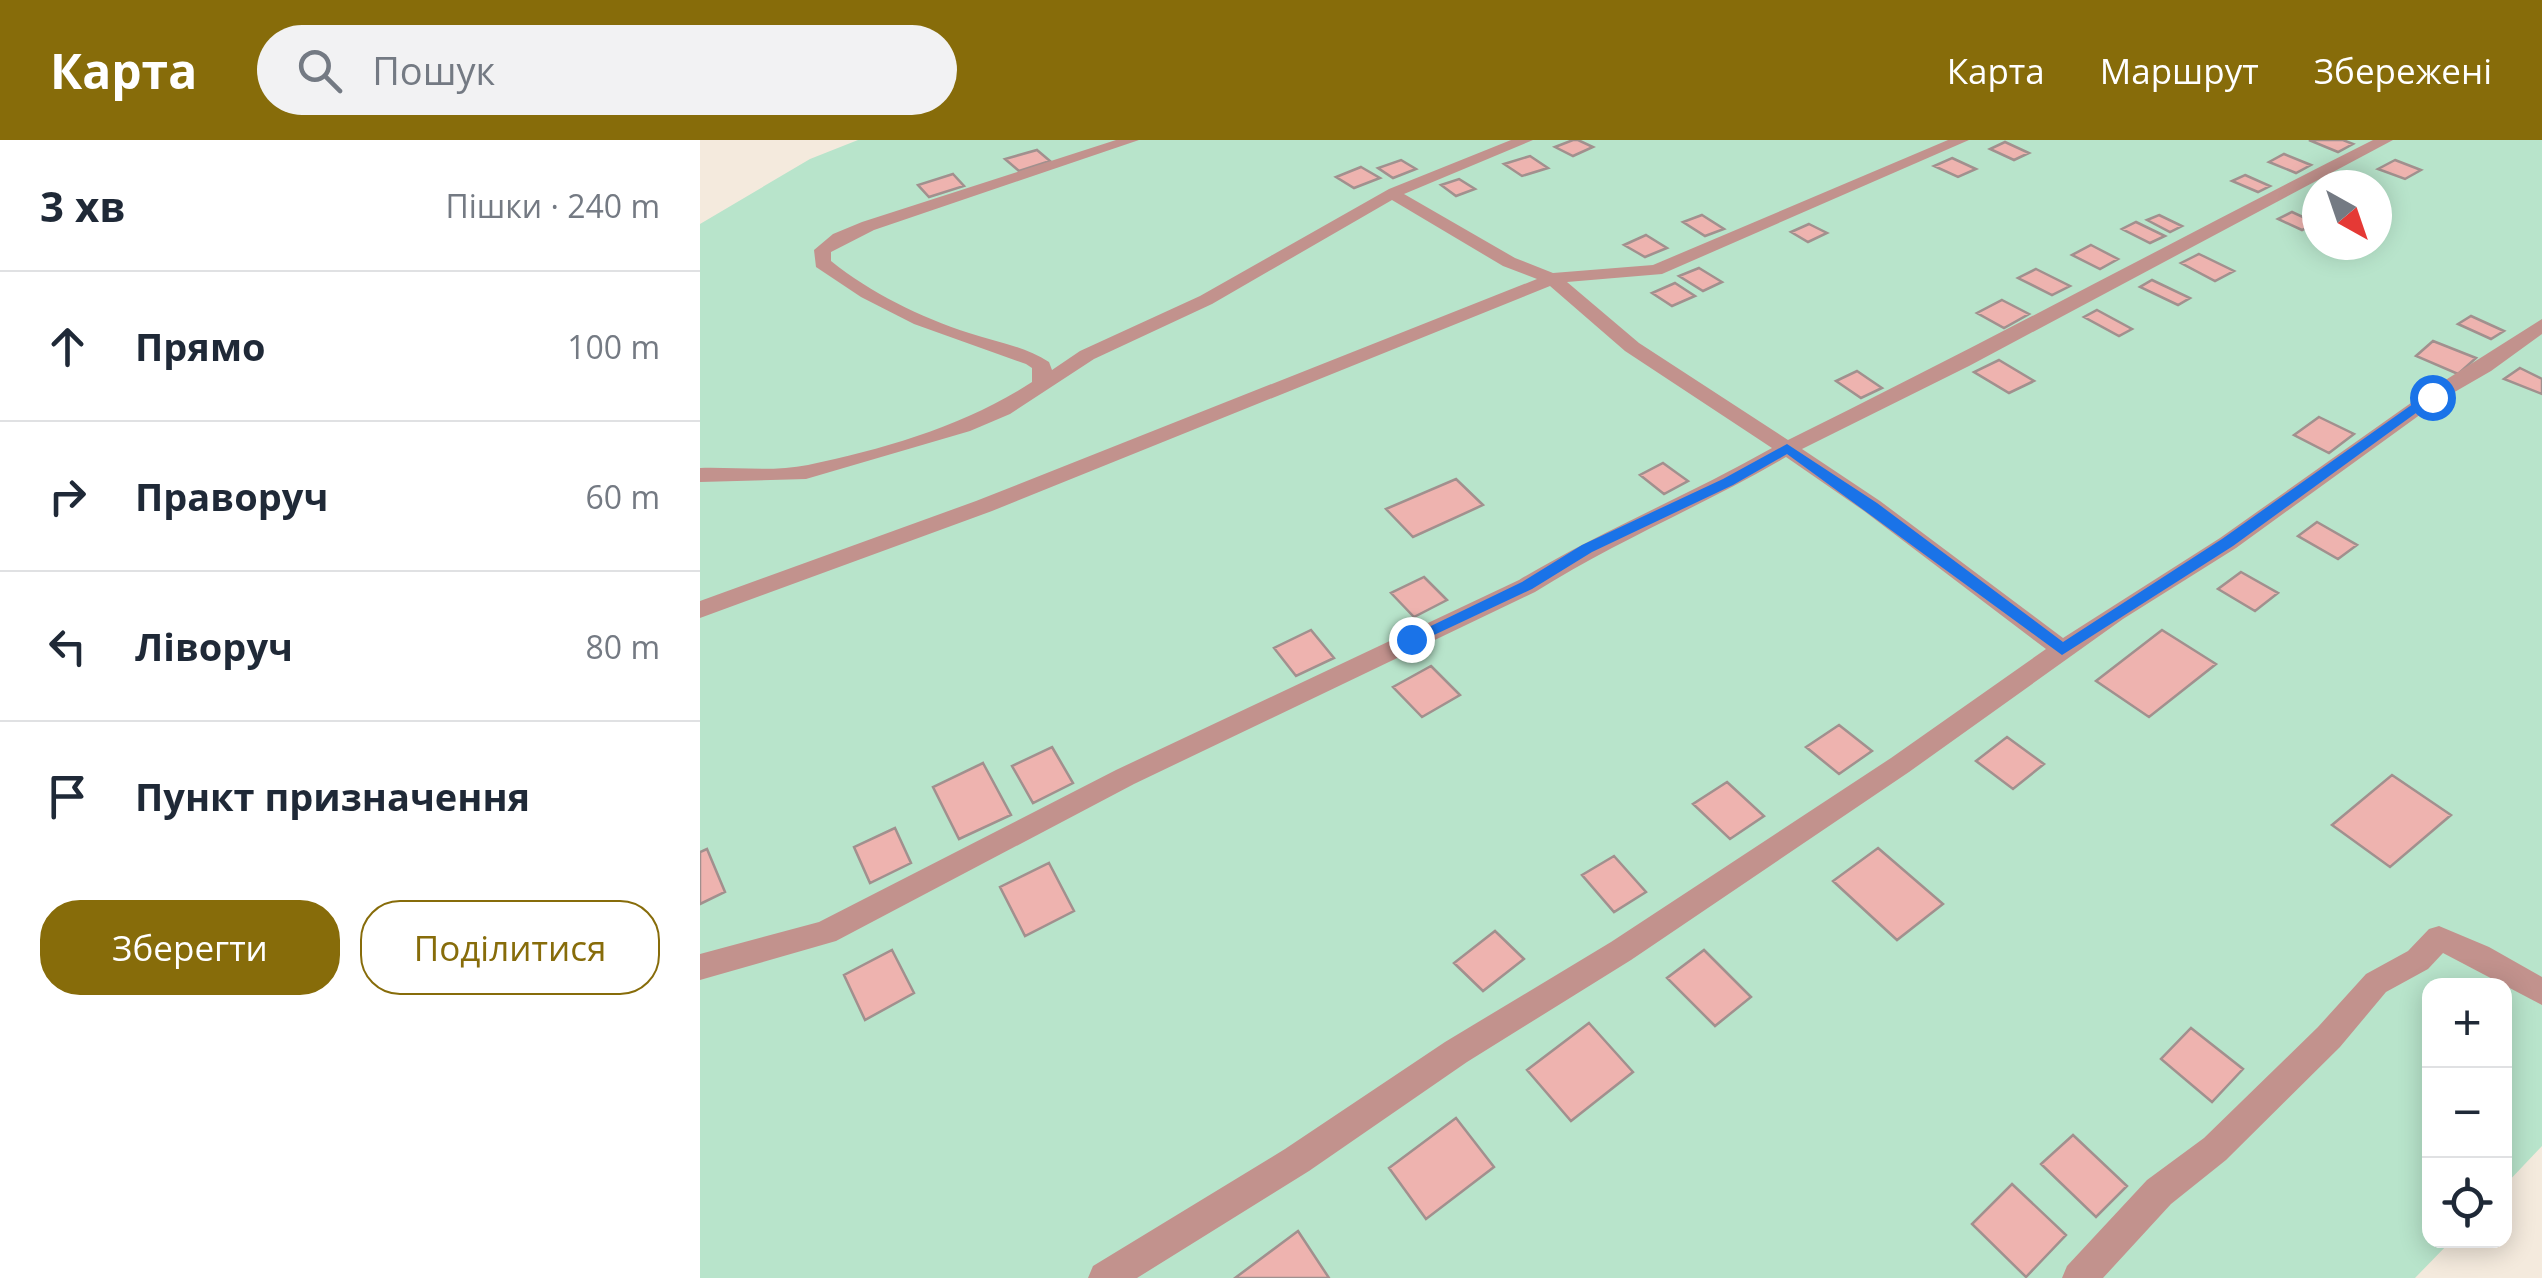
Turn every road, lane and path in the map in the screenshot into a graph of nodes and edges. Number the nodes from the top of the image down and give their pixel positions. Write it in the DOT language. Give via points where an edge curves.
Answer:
graph roads {
  1 [pos="1131,140"];
  2 [pos="1525,140"];
  3 [pos="1960,140"];
  4 [pos="2385,140"];
  5 [pos="1395,192"];
  6 [pos="1551,278"];
  7 [pos="2542,325"];
  8 [pos="1042,382"];
  9 [pos="1787,448"];
  10 [pos="702,475"];
  11 [pos="700,610"];
  12 [pos="2062,649"];
  13 [pos="700,967"];
  14 [pos="2542,992"];
  15 [pos="1105,1278"];
  16 [pos="2078,1278"];
  1 -- 8 [label="street" via="868,226 823,250 822,263 838,277 953,334 1030,357 1042,366"];
  2 -- 5 [label="street"];
  3 -- 6 [label="street" via="1656,270"];
  4 -- 9 [label="street"];
  5 -- 6 [label="street" via="1430,220"];
  5 -- 8 [label="street" via="1206,300"];
  6 -- 9 [label="street" via="1632,346"];
  6 -- 11 [label="street" via="984,506"];
  7 -- 12 [label="street"];
  8 -- 10 [label="street" via="1003,410 962,427 806,472"];
  9 -- 12 [label="street"];
  9 -- 13 [label="street" via="1527,586 1126,778 826,932"];
  12 -- 15 [label="street" via="1900,766 1621,951"];
  14 -- 16 [label="street" via="2439,938 2418,960 2376,983 2329,1037 2215,1149 2159,1192"];
}
